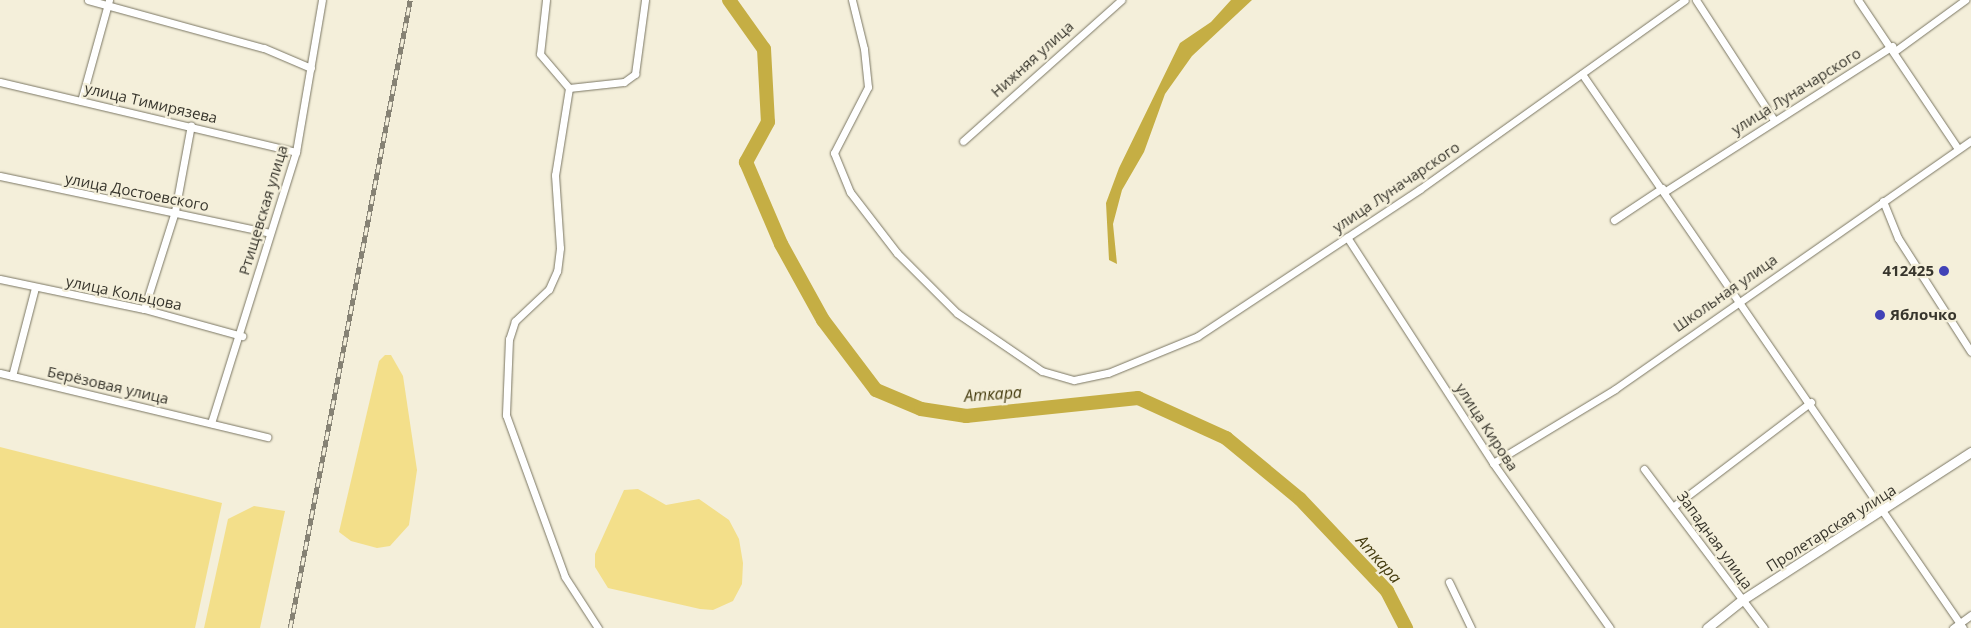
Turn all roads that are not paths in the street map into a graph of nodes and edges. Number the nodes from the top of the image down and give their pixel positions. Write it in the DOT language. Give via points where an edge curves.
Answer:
graph roads {
  1 [pos="88,0"];
  2 [pos="322,0"];
  3 [pos="546,0"];
  4 [pos="645,0"];
  5 [pos="852,0"];
  6 [pos="1120,0"];
  7 [pos="1685,0"];
  8 [pos="1696,0"];
  9 [pos="1858,0"];
  10 [pos="1966,0"];
  11 [pos="109,2"];
  12 [pos="1893,49"];
  13 [pos="311,68"];
  14 [pos="1582,74"];
  15 [pos="0,82"];
  16 [pos="569,88"];
  17 [pos="81,101"];
  18 [pos="1774,120"];
  19 [pos="192,125"];
  20 [pos="1971,140"];
  21 [pos="963,141"];
  22 [pos="1958,149"];
  23 [pos="296,152"];
  24 [pos="0,176"];
  25 [pos="1663,190"];
  26 [pos="1883,201"];
  27 [pos="175,211"];
  28 [pos="1614,220"];
  29 [pos="270,233"];
  30 [pos="1347,237"];
  31 [pos="0,279"];
  32 [pos="35,288"];
  33 [pos="1739,299"];
  34 [pos="144,309"];
  35 [pos="242,336"];
  36 [pos="1971,352"];
  37 [pos="0,373"];
  38 [pos="12,376"];
  39 [pos="1811,402"];
  40 [pos="210,423"];
  41 [pos="267,437"];
  42 [pos="1971,452"];
  43 [pos="1493,463"];
  44 [pos="1644,469"];
  45 [pos="1674,506"];
  46 [pos="1884,512"];
  47 [pos="1449,582"];
  48 [pos="1742,600"];
  49 [pos="1971,615"];
  50 [pos="1958,626"];
  51 [pos="598,628"];
  52 [pos="1470,628"];
  53 [pos="1610,628"];
  54 [pos="1707,628"];
  55 [pos="1764,628"];
  1 -- 11 [label="street"];
  2 -- 13 [label="street, Ртищевская улица"];
  3 -- 16 [label="street" via="540,54"];
  4 -- 16 [label="street" via="635,74 624,82"];
  5 -- 30 [label="street, улица Луначарского" via="864,49 868,87 834,154 850,192 897,253 957,314 1042,371 1074,380 1108,373 1198,336"];
  6 -- 21 [label="street, Нижняя улица"];
  7 -- 14 [label="street, улица Луначарского"];
  8 -- 18 [label="street"];
  9 -- 12 [label="street"];
  10 -- 12 [label="street, улица Луначарского"];
  11 -- 13 [label="street" via="264,48"];
  11 -- 17 [label="street"];
  12 -- 18 [label="street, улица Луначарского"];
  12 -- 22 [label="street"];
  13 -- 23 [label="street, Ртищевская улица"];
  14 -- 25 [label="street"];
  14 -- 30 [label="street, улица Луначарского"];
  15 -- 17 [label="street, улица Тимирязева"];
  16 -- 51 [label="street" via="555,175 560,248 557,271 549,289 515,321 509,339 506,415 564,577"];
  17 -- 19 [label="street, улица Тимирязева"];
  18 -- 25 [label="street, улица Луначарского"];
  19 -- 23 [label="street, улица Тимирязева"];
  19 -- 27 [label="street"];
  20 -- 22 [label="street, Школьная улица"];
  22 -- 26 [label="street, Школьная улица"];
  23 -- 29 [label="street, Ртищевская улица"];
  24 -- 27 [label="street, улица Достоевского"];
  25 -- 28 [label="street, улица Луначарского"];
  25 -- 33 [label="street"];
  26 -- 33 [label="street, Школьная улица"];
  26 -- 36 [label="street" via="1898,238"];
  27 -- 29 [label="street, улица Достоевского"];
  27 -- 34 [label="street"];
  29 -- 35 [label="street, Ртищевская улица"];
  30 -- 43 [label="street, улица Кирова"];
  31 -- 32 [label="street, улица Кольцова"];
  32 -- 34 [label="street, улица Кольцова"];
  32 -- 38 [label="street"];
  33 -- 39 [label="street"];
  33 -- 43 [label="street, Школьная улица" via="1615,389"];
  34 -- 35 [label="street, улица Кольцова"];
  35 -- 40 [label="street, Ртищевская улица"];
  37 -- 38 [label="street, Берёзовая улица"];
  38 -- 40 [label="street, Берёзовая улица"];
  39 -- 45 [label="street"];
  39 -- 46 [label="street"];
  40 -- 41 [label="street, Берёзовая улица"];
  42 -- 46 [label="street, Пролетарская улица"];
  43 -- 53 [label="street, улица Кирова"];
  44 -- 45 [label="street, Западная улица"];
  45 -- 48 [label="street, Западная улица"];
  46 -- 48 [label="street, Пролетарская улица"];
  46 -- 50 [label="street"];
  47 -- 52 [label="street"];
  48 -- 54 [label="street, Пролетарская улица"];
  48 -- 55 [label="street, Западная улица"];
  49 -- 50 [label="street"];
}
